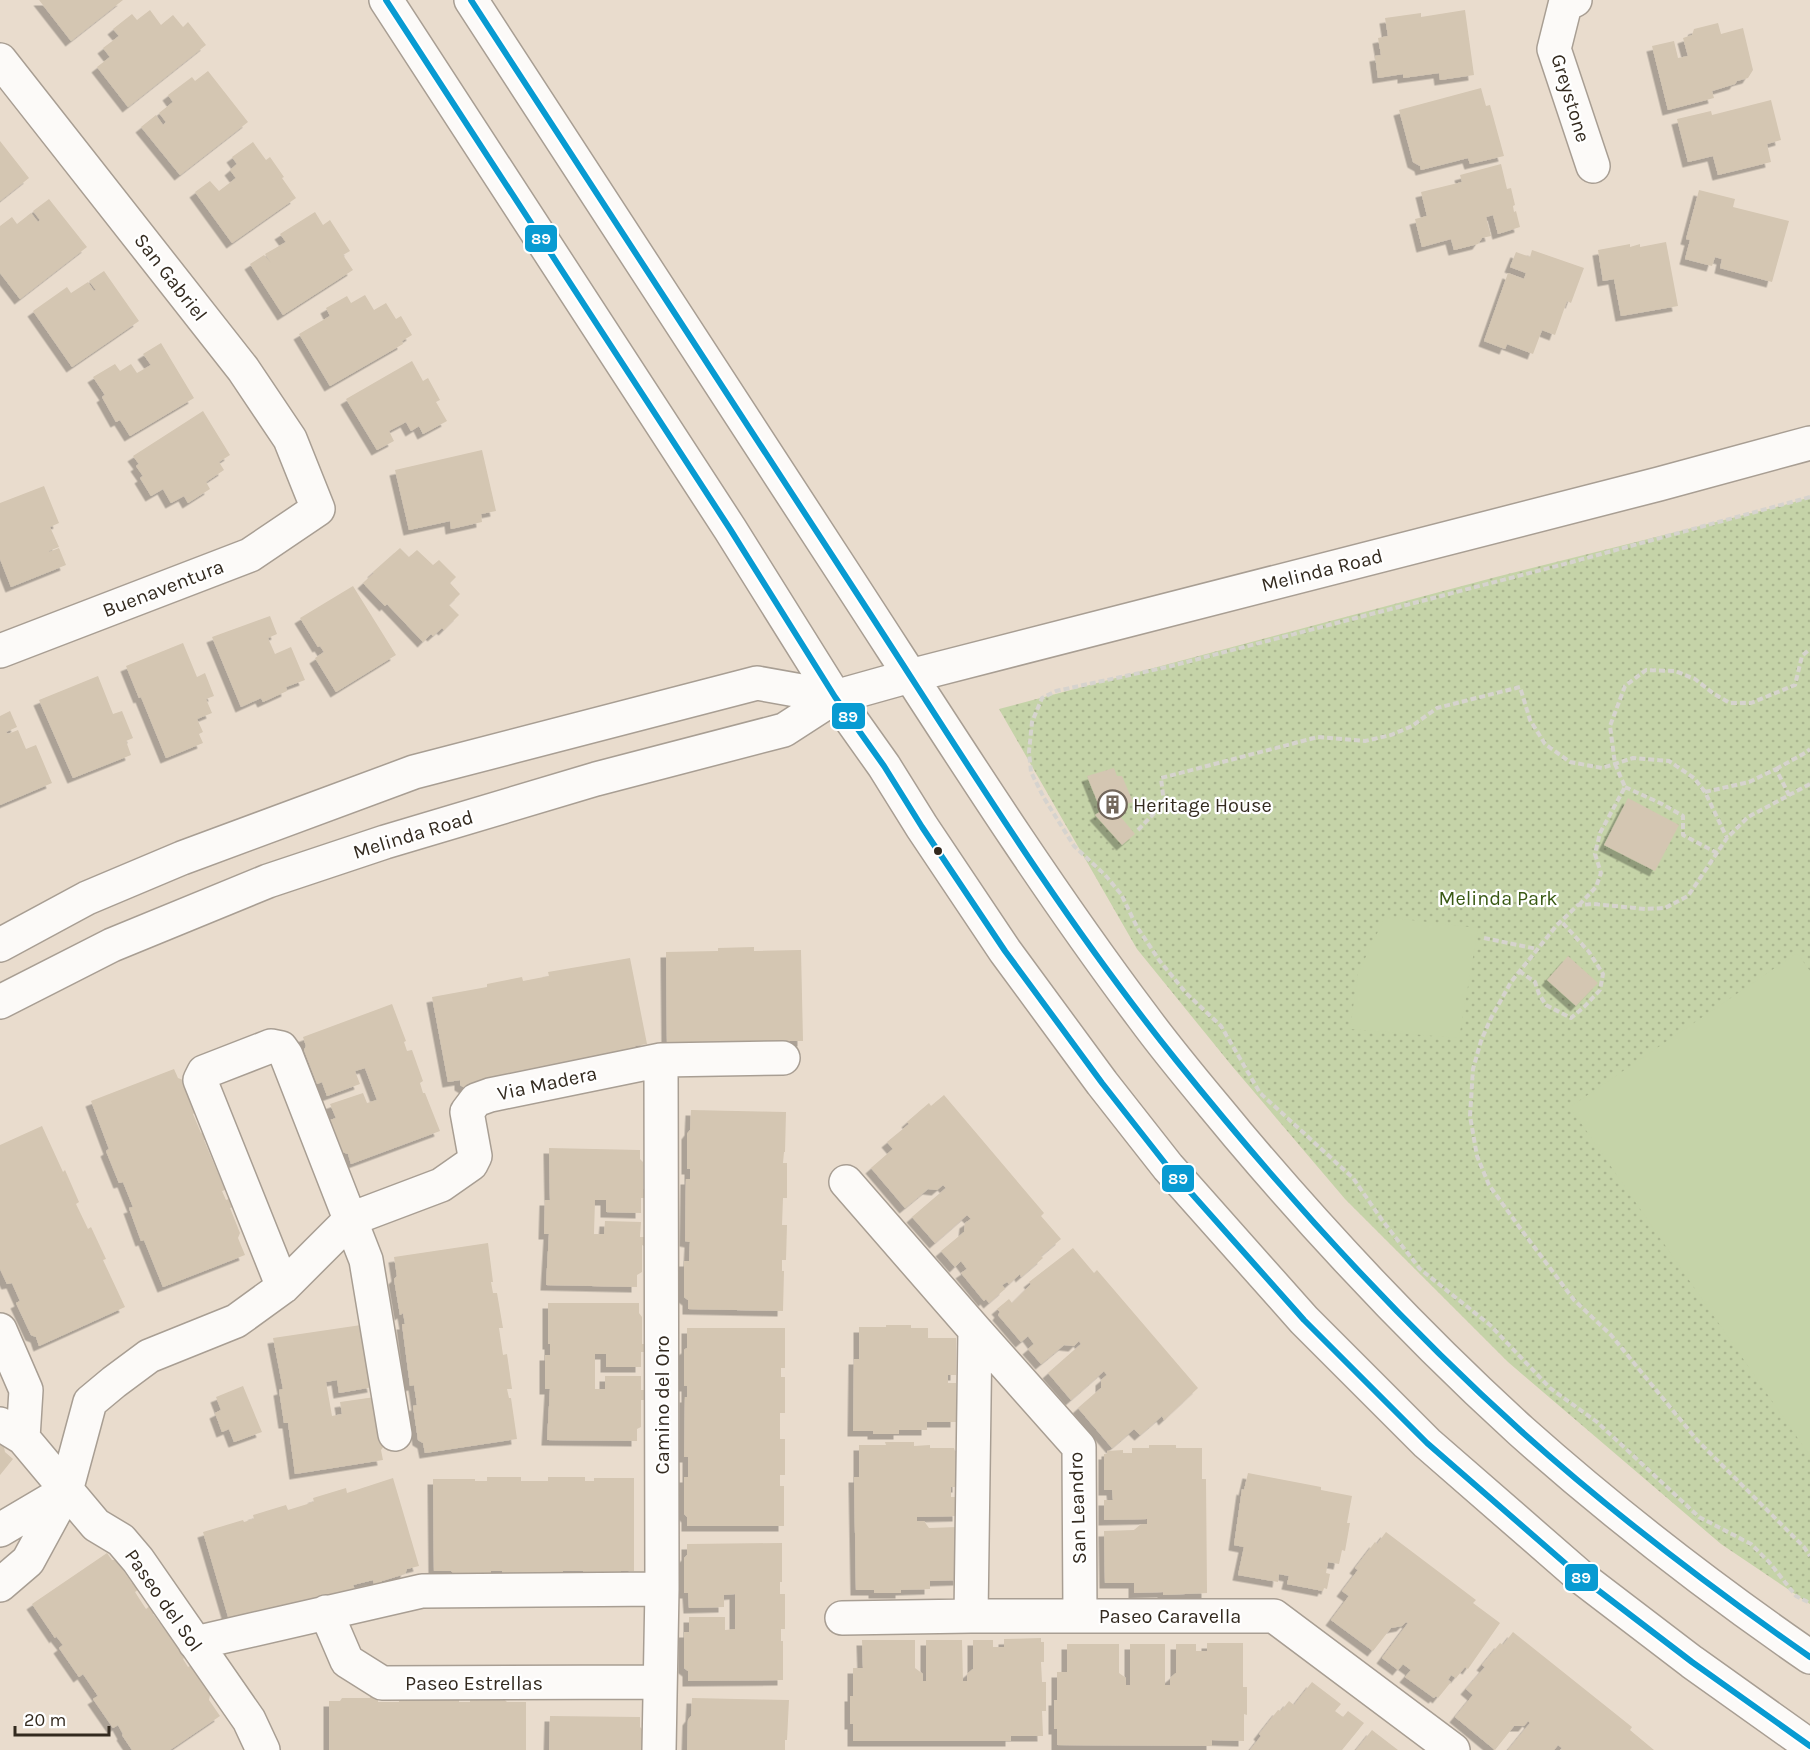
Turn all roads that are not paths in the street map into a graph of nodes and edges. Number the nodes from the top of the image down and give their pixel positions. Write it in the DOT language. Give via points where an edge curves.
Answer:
graph roads {
  1 [pos="386,0"];
  2 [pos="471,0"];
  3 [pos="1575,0"];
  4 [pos="0,60"];
  5 [pos="1593,166"];
  6 [pos="1810,443"];
  7 [pos="318,509"];
  8 [pos="0,651"];
  9 [pos="910,675"];
  10 [pos="835,697"];
  11 [pos="0,945"];
  12 [pos="0,1002"];
  13 [pos="783,1058"];
  14 [pos="661,1060"];
  15 [pos="846,1182"];
  16 [pos="351,1219"];
  17 [pos="283,1287"];
  18 [pos="0,1330"];
  19 [pos="975,1330"];
  20 [pos="12,1431"];
  21 [pos="395,1434"];
  22 [pos="66,1491"];
  23 [pos="0,1530"];
  24 [pos="0,1585"];
  25 [pos="662,1589"];
  26 [pos="327,1612"];
  27 [pos="971,1616"];
  28 [pos="1080,1616"];
  29 [pos="842,1618"];
  30 [pos="195,1643"];
  31 [pos="1810,1657"];
  32 [pos="660,1682"];
  33 [pos="1810,1746"];
  34 [pos="263,1750"];
  35 [pos="659,1750"];
  36 [pos="1453,1750"];
  1 -- 10 [label="main road"];
  2 -- 9 [label="main road"];
  3 -- 5 [label="main road, Greystone" via="1565,5 1554,49"];
  4 -- 7 [label="main road, San Gabriel" via="243,369 290,439"];
  6 -- 9 [label="main road, Melinda Road"];
  7 -- 8 [label="main road, Buenaventura" via="249,555"];
  9 -- 10 [label="main road, Melinda Road"];
  9 -- 31 [label="main road" via="1036,866 1144,1019 1300,1208 1412,1326 1522,1431 1643,1532"];
  10 -- 11 [label="main road, Melinda Road" via="757,683 414,772 129,880"];
  10 -- 12 [label="main road, Melinda Road" via="784,730 596,779 268,881 112,945"];
  10 -- 33 [label="main road" via="1005,951 1102,1083 1168,1167 1305,1320 1427,1443 1582,1578"];
  13 -- 14 [label="main road, Via Madera"];
  14 -- 16 [label="main road, Via Madera" via="476,1100 467,1112 475,1156 471,1164 441,1185"];
  14 -- 25 [label="main road, Camino del Oro"];
  15 -- 19 [label="main road, San Leandro"];
  16 -- 17 [label="main road, Via Madera"];
  16 -- 17 [label="main road" via="281,1048 271,1046 204,1072 200,1080"];
  16 -- 21 [label="main road" via="366,1260"];
  17 -- 22 [label="main road, Via Madera" via="236,1321 150,1356 90,1402"];
  18 -- 20 [label="main road, Paseo del Sol" via="26,1390"];
  19 -- 27 [label="main road"];
  19 -- 28 [label="main road, San Leandro" via="1079,1447"];
  20 -- 22 [label="main road, Paseo del Sol"];
  22 -- 23 [label="main road"];
  22 -- 24 [label="main road, Via Madera" via="28,1561"];
  22 -- 30 [label="main road, Paseo del Sol" via="96,1525 121,1540"];
  25 -- 26 [label="main road" via="422,1591"];
  25 -- 32 [label="main road, Camino del Oro"];
  26 -- 30 [label="main road"];
  26 -- 32 [label="main road, Paseo Estrellas" via="347,1661 382,1683"];
  27 -- 28 [label="main road, Paseo Caravella"];
  27 -- 29 [label="main road, Paseo Caravella"];
  28 -- 36 [label="main road, Paseo Caravella" via="1275,1616"];
  30 -- 34 [label="main road, Paseo del Sol" via="249,1720"];
  32 -- 35 [label="main road, Camino del Oro"];
}
